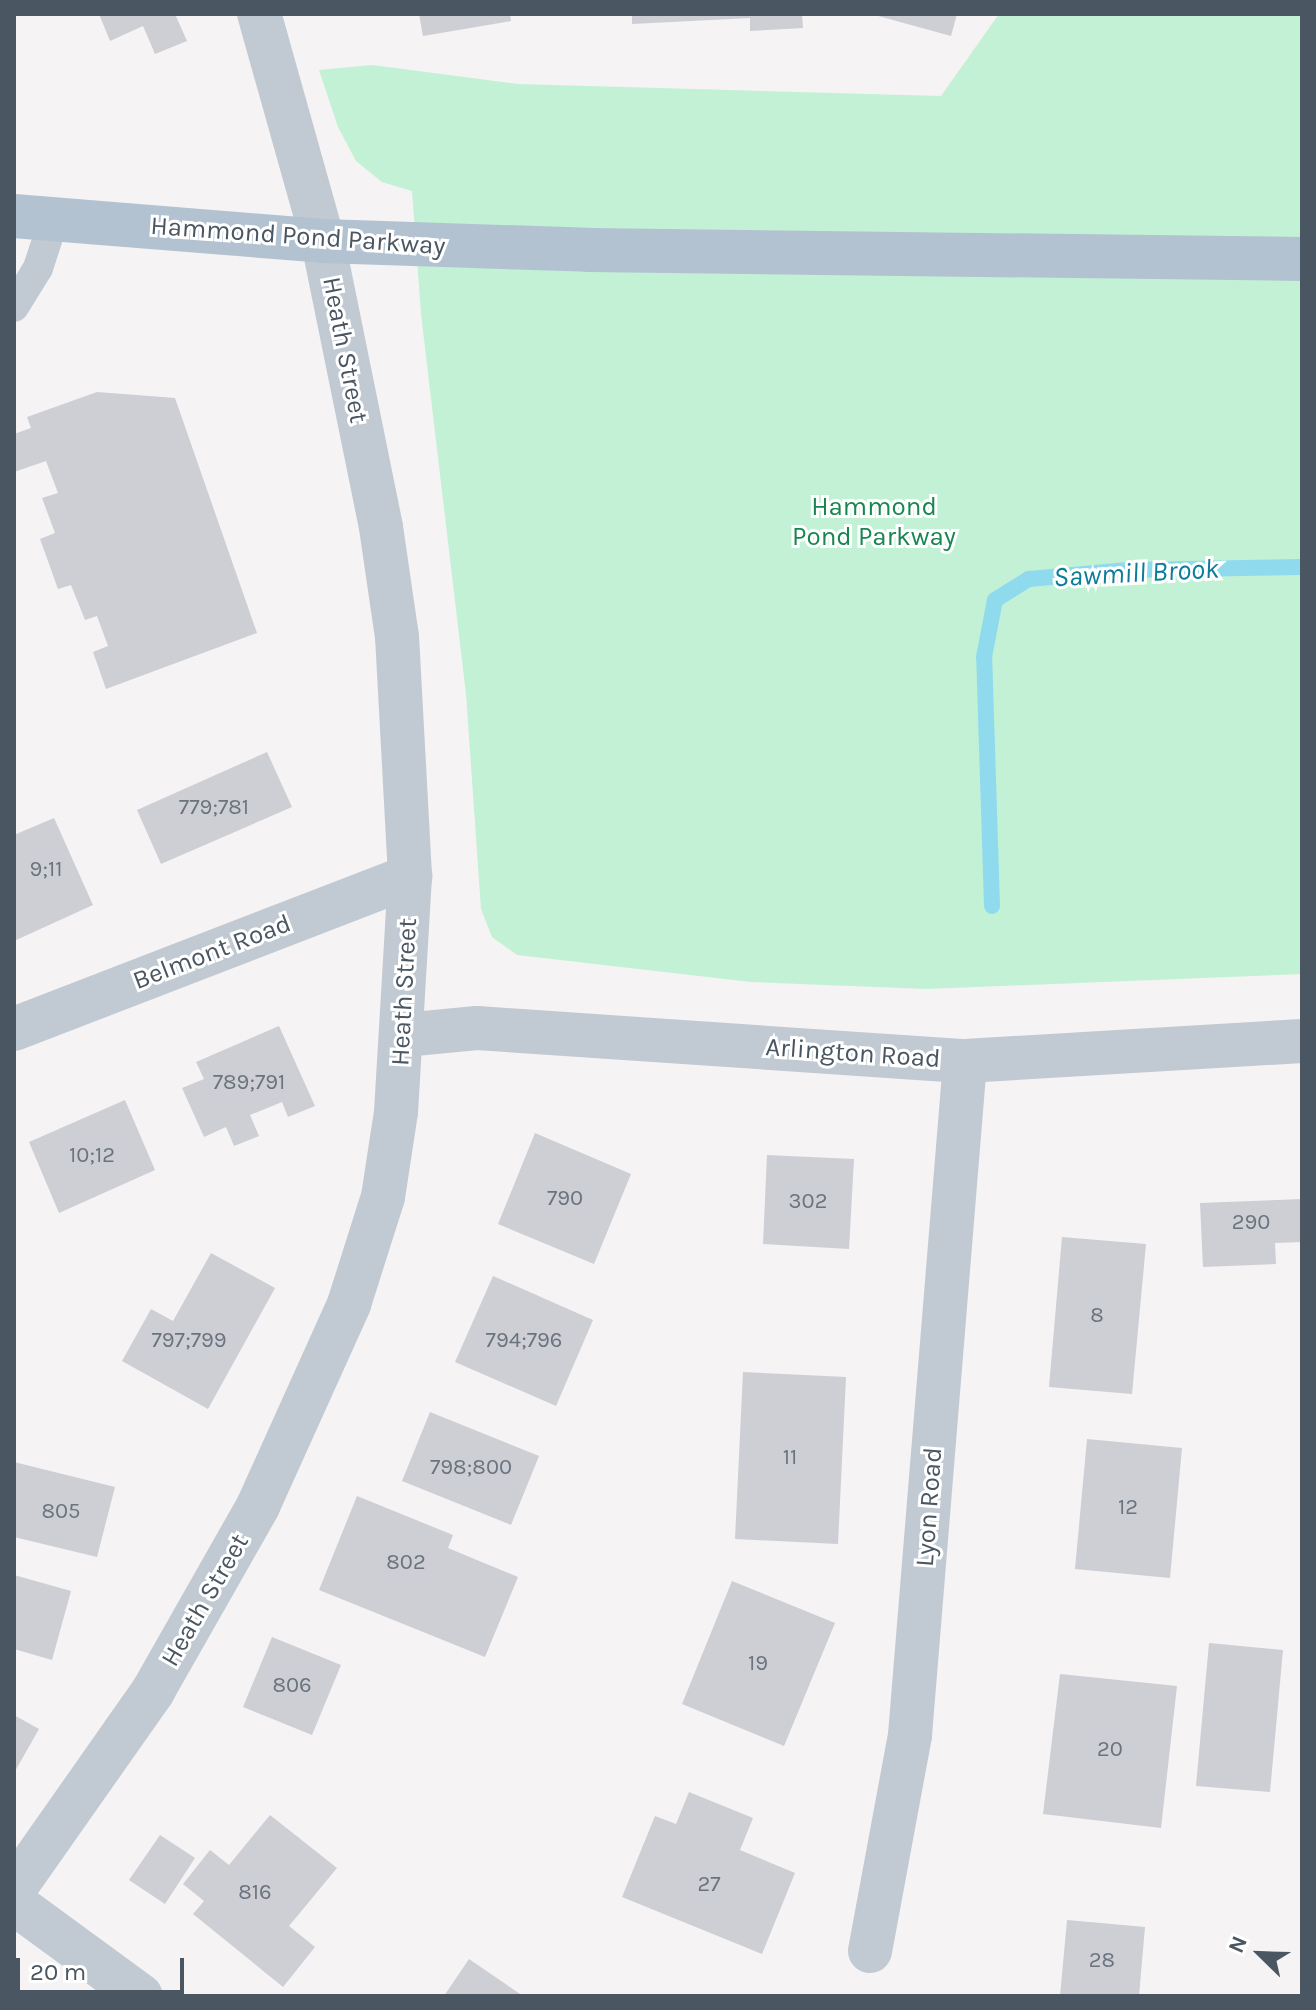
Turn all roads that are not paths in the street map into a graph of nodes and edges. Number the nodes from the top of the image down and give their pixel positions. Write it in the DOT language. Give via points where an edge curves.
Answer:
graph roads {
  1 [pos="259,14"];
  2 [pos="34,218"];
  3 [pos="323,241"];
  4 [pos="1302,259"];
  5 [pos="14,307"];
  6 [pos="410,876"];
  7 [pos="14,1029"];
  8 [pos="404,1035"];
  9 [pos="1302,1041"];
  10 [pos="965,1061"];
  11 [pos="14,1889"];
  12 [pos="14,1903"];
  13 [pos="870,1951"];
  14 [pos="141,1996"];
  1 -- 3 [label="street, Heath Street"];
  2 -- 3 [label="main road, Hammond Pond Parkway"];
  2 -- 5 [label="lane" via="38,268"];
  3 -- 4 [label="main road, Hammond Pond Parkway" via="589,250"];
  3 -- 6 [label="street, Heath Street" via="381,527 397,637"];
  6 -- 7 [label="street, Belmont Road"];
  6 -- 8 [label="street, Heath Street"];
  8 -- 10 [label="street, Arlington Road" via="477,1028"];
  8 -- 11 [label="street, Heath Street" via="383,1197 349,1304 308,1400 231,1555 153,1691"];
  9 -- 10 [label="street, Arlington Road"];
  10 -- 13 [label="street, Lyon Road" via="910,1735"];
  12 -- 14 [label="street"];
}
